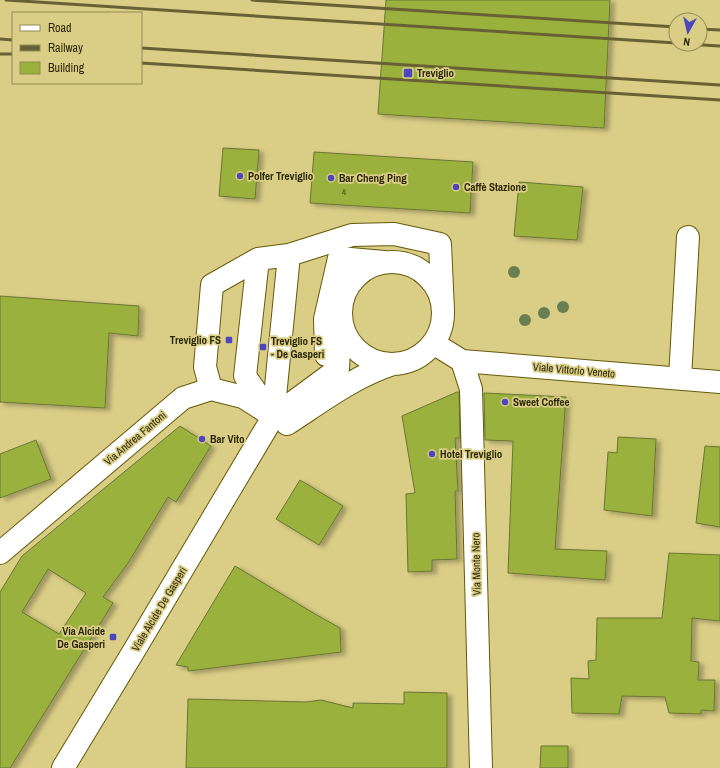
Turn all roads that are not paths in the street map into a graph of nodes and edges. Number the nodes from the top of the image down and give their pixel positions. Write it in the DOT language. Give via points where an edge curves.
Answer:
graph roads {
  1 [pos="688,237"];
  2 [pos="289,255"];
  3 [pos="258,259"];
  4 [pos="392,262"];
  5 [pos="443,310"];
  6 [pos="341,313"];
  7 [pos="433,343"];
  8 [pos="462,361"];
  9 [pos="393,364"];
  10 [pos="338,369"];
  11 [pos="680,378"];
  12 [pos="720,382"];
  13 [pos="211,389"];
  14 [pos="281,420"];
  15 [pos="0,553"];
  16 [pos="63,768"];
  17 [pos="481,768"];
  1 -- 11 [label="street"];
  2 -- 3 [label="street"];
  2 -- 5 [label="street" via="352,235 394,234 440,244"];
  2 -- 14 [label="street"];
  3 -- 13 [label="street" via="212,285 205,367"];
  3 -- 14 [label="street" via="245,376"];
  4 -- 5 [label="street" via="406,264 424,274 434,284"];
  4 -- 6 [label="street" via="371,267 357,276 346,292"];
  4 -- 10 [label="street" via="339,258 325,319 326,354"];
  5 -- 7 [label="street" via="440,331"];
  6 -- 9 [label="street" via="344,332 355,349 372,360"];
  6 -- 10 [label="street"];
  7 -- 8 [label="street, Viale Vittorio Veneto"];
  7 -- 9 [label="street" via="415,358"];
  8 -- 11 [label="street, Viale Vittorio Veneto"];
  8 -- 17 [label="street, Via Monte Nero" via="471,389"];
  9 -- 14 [label="street, Viale Alcide De Gasperi" via="357,379"];
  10 -- 14 [label="street, Viale Alcide De Gasperi"];
  11 -- 12 [label="street, Viale Vittorio Veneto"];
  13 -- 14 [label="street" via="243,397"];
  13 -- 15 [label="street, Via Andrea Fantoni" via="183,398"];
  14 -- 16 [label="street, Viale Alcide De Gasperi" via="254,448"];
}
